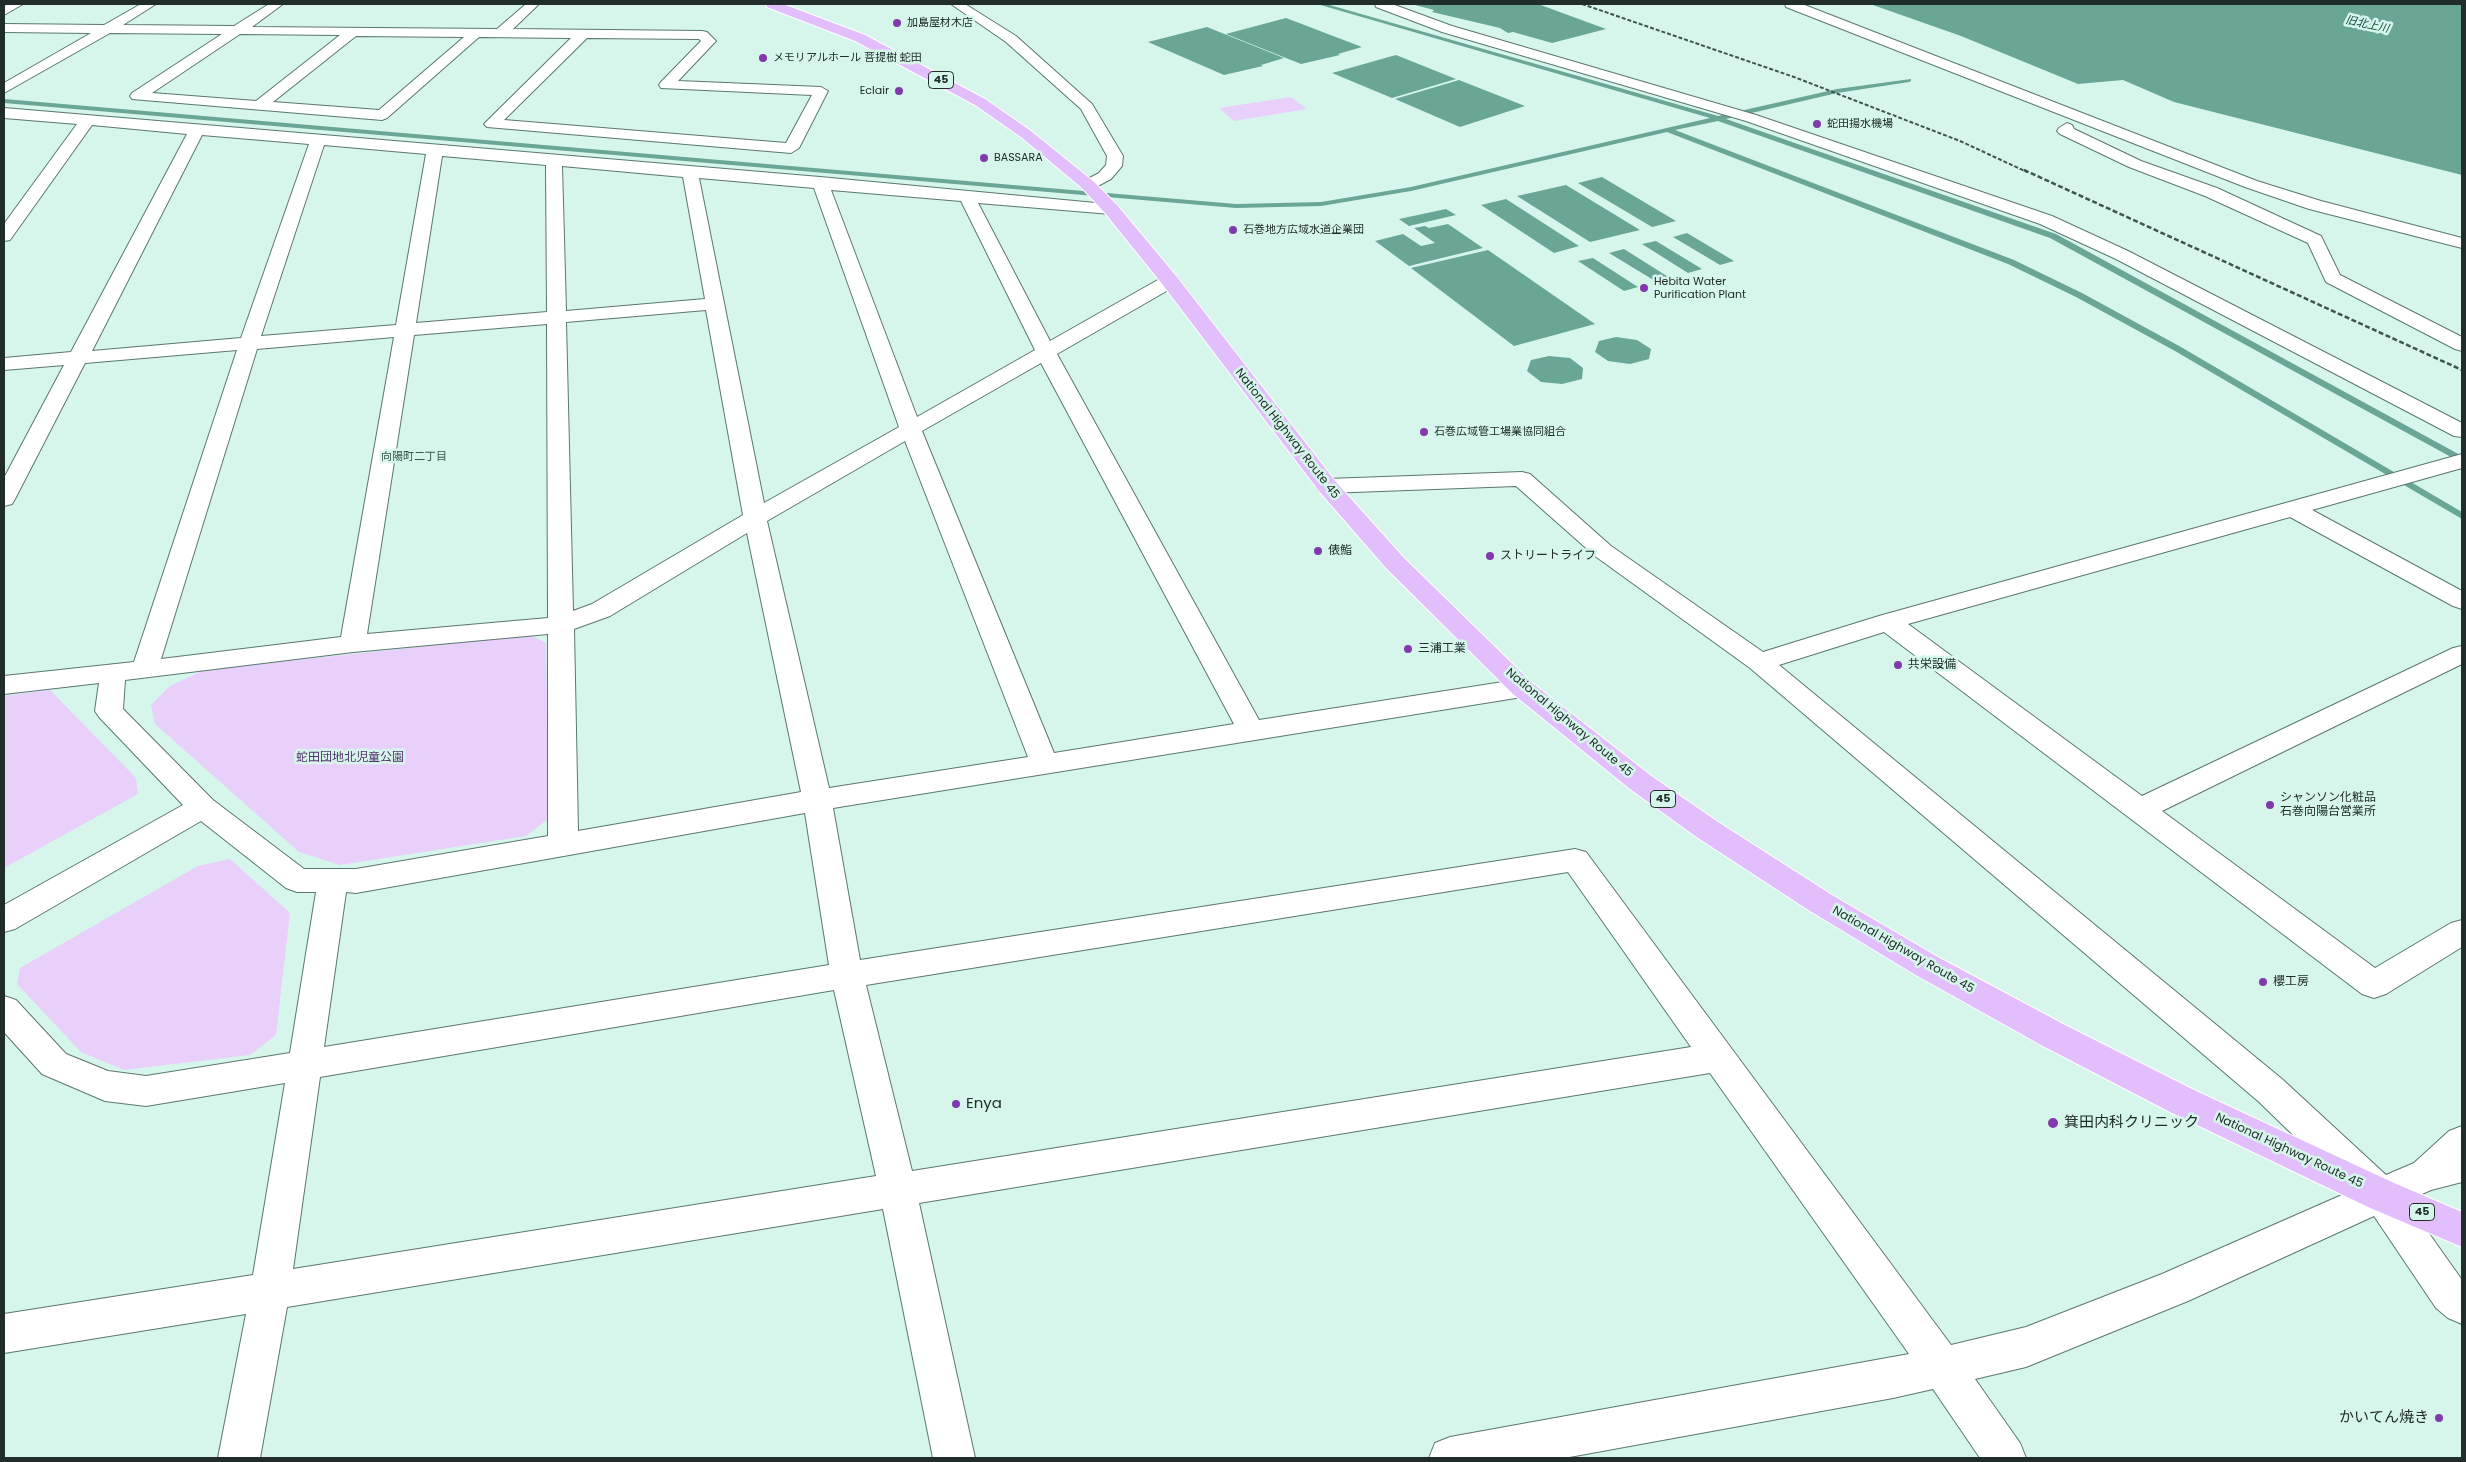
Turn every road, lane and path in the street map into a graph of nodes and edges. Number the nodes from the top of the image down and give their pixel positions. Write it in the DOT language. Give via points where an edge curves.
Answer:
graph roads {
  1 [pos="17,4"];
  2 [pos="150,4"];
  3 [pos="277,4"];
  4 [pos="534,4"];
  5 [pos="772,4"];
  6 [pos="957,4"];
  7 [pos="1381,4"];
  8 [pos="1791,4"];
  9 [pos="4,11"];
  10 [pos="4,28"];
  11 [pos="106,30"];
  12 [pos="237,30"];
  13 [pos="354,31"];
  14 [pos="476,33"];
  15 [pos="501,33"];
  16 [pos="583,34"];
  17 [pos="6,86"];
  18 [pos="259,106"];
  19 [pos="4,113"];
  20 [pos="2074,116"];
  21 [pos="88,120"];
  22 [pos="197,130"];
  23 [pos="318,140"];
  24 [pos="434,149"];
  25 [pos="554,160"];
  26 [pos="690,172"];
  27 [pos="820,182"];
  28 [pos="966,195"];
  29 [pos="1099,196"];
  30 [pos="2349,214"];
  31 [pos="2462,232"];
  32 [pos="4,236"];
  33 [pos="2462,243"];
  34 [pos="1170,281"];
  35 [pos="715,304"];
  36 [pos="557,318"];
  37 [pos="403,331"];
  38 [pos="249,344"];
  39 [pos="2462,344"];
  40 [pos="1046,351"];
  41 [pos="79,358"];
  42 [pos="4,364"];
  43 [pos="911,430"];
  44 [pos="2462,431"];
  45 [pos="2462,461"];
  46 [pos="1327,486"];
  47 [pos="4,499"];
  48 [pos="2293,509"];
  49 [pos="755,518"];
  50 [pos="2462,601"];
  51 [pos="1888,622"];
  52 [pos="561,625"];
  53 [pos="353,644"];
  54 [pos="2462,654"];
  55 [pos="1759,662"];
  56 [pos="145,669"];
  57 [pos="113,673"];
  58 [pos="4,684"];
  59 [pos="1522,688"];
  60 [pos="1251,731"];
  61 [pos="1045,765"];
  62 [pos="817,800"];
  63 [pos="203,806"];
  64 [pos="2139,810"];
  65 [pos="563,843"];
  66 [pos="333,880"];
  67 [pos="4,920"];
  68 [pos="2462,932"];
  69 [pos="847,975"];
  70 [pos="4,1010"];
  71 [pos="1718,1056"];
  72 [pos="305,1065"];
  73 [pos="2462,1142"];
  74 [pos="2462,1166"];
  75 [pos="2426,1175"];
  76 [pos="898,1190"];
  77 [pos="2382,1195"];
  78 [pos="2462,1230"];
  79 [pos="270,1291"];
  80 [pos="2462,1305"];
  81 [pos="4,1334"];
  82 [pos="1941,1365"];
  83 [pos="239,1458"];
  84 [pos="954,1458"];
  85 [pos="1450,1458"];
  86 [pos="2005,1458"];
  1 -- 9 [label="street"];
  2 -- 11 [label="street"];
  3 -- 12 [label="street"];
  4 -- 15 [label="street"];
  5 -- 29 [label="highway, National Highway Route 45 / 45" via="860,38 980,102 1026,134"];
  6 -- 29 [label="street" via="1011,39 1087,107 1115,156 1114,166 1105,176"];
  7 -- 44 [label="street" via="1447,29 1751,118 2046,220 2122,255"];
  8 -- 20 [label="street"];
  10 -- 11 [label="street"];
  11 -- 12 [label="street"];
  11 -- 17 [label="street"];
  12 -- 13 [label="street"];
  12 -- 18 [label="street" via="137,96"];
  13 -- 14 [label="street"];
  13 -- 18 [label="street"];
  14 -- 15 [label="street"];
  14 -- 18 [label="street" via="382,115"];
  15 -- 16 [label="street"];
  16 -- 16 [label="street" via="492,124 791,148 821,91 666,85 709,41 702,35"];
  19 -- 21 [label="street"];
  20 -- 30 [label="street" via="2251,184"];
  20 -- 39 [label="street" via="2065,131 2316,240 2332,278"];
  21 -- 22 [label="street"];
  21 -- 32 [label="street"];
  22 -- 23 [label="street"];
  22 -- 41 [label="street"];
  23 -- 24 [label="street"];
  23 -- 38 [label="street"];
  24 -- 25 [label="street"];
  24 -- 37 [label="street"];
  25 -- 26 [label="street"];
  25 -- 36 [label="street"];
  26 -- 27 [label="street"];
  26 -- 35 [label="street"];
  27 -- 28 [label="street"];
  27 -- 43 [label="street"];
  28 -- 29 [label="street"];
  28 -- 40 [label="street"];
  29 -- 34 [label="highway, National Highway Route 45 / 45"];
  30 -- 31 [label="street"];
  30 -- 33 [label="street"];
  34 -- 40 [label="street"];
  34 -- 46 [label="highway, National Highway Route 45 / 45"];
  35 -- 36 [label="street"];
  35 -- 49 [label="street"];
  36 -- 37 [label="street"];
  36 -- 52 [label="street"];
  37 -- 38 [label="street"];
  37 -- 53 [label="street"];
  38 -- 41 [label="street"];
  38 -- 56 [label="street"];
  40 -- 43 [label="street"];
  40 -- 60 [label="street"];
  41 -- 42 [label="street"];
  41 -- 47 [label="street"];
  43 -- 49 [label="street"];
  43 -- 61 [label="street"];
  45 -- 48 [label="street"];
  46 -- 55 [label="street" via="1522,479 1603,551"];
  46 -- 59 [label="highway, National Highway Route 45 / 45" via="1395,563"];
  48 -- 50 [label="street"];
  48 -- 51 [label="street"];
  49 -- 52 [label="street" via="601,610"];
  49 -- 62 [label="street"];
  51 -- 55 [label="street"];
  51 -- 64 [label="street"];
  52 -- 53 [label="street"];
  52 -- 65 [label="street"];
  53 -- 56 [label="street"];
  54 -- 64 [label="street"];
  55 -- 77 [label="street" via="2270,1090"];
  56 -- 57 [label="street"];
  57 -- 58 [label="street"];
  57 -- 63 [label="street" via="109,711"];
  59 -- 60 [label="street"];
  59 -- 77 [label="highway, National Highway Route 45 / 45" via="1640,782 1708,830 1925,965 2182,1101"];
  60 -- 61 [label="street"];
  61 -- 62 [label="street"];
  62 -- 65 [label="street"];
  62 -- 69 [label="street"];
  63 -- 66 [label="street" via="297,880"];
  63 -- 67 [label="street"];
  64 -- 68 [label="street" via="2374,984"];
  65 -- 66 [label="street" via="356,881"];
  66 -- 72 [label="street"];
  69 -- 71 [label="street" via="1575,860"];
  69 -- 72 [label="street"];
  69 -- 76 [label="street"];
  70 -- 72 [label="street" via="54,1064 105,1086 146,1091"];
  71 -- 76 [label="street"];
  71 -- 82 [label="street"];
  72 -- 79 [label="street"];
  73 -- 75 [label="street"];
  74 -- 75 [label="street"];
  75 -- 77 [label="street"];
  76 -- 79 [label="street"];
  76 -- 84 [label="street"];
  77 -- 78 [label="highway, National Highway Route 45 / 45"];
  77 -- 80 [label="street" via="2424,1260 2450,1295"];
  77 -- 82 [label="street" via="2174,1288 2026,1347"];
  79 -- 81 [label="street"];
  79 -- 83 [label="street"];
  82 -- 85 [label="street" via="1893,1378"];
  82 -- 86 [label="street"];
}
